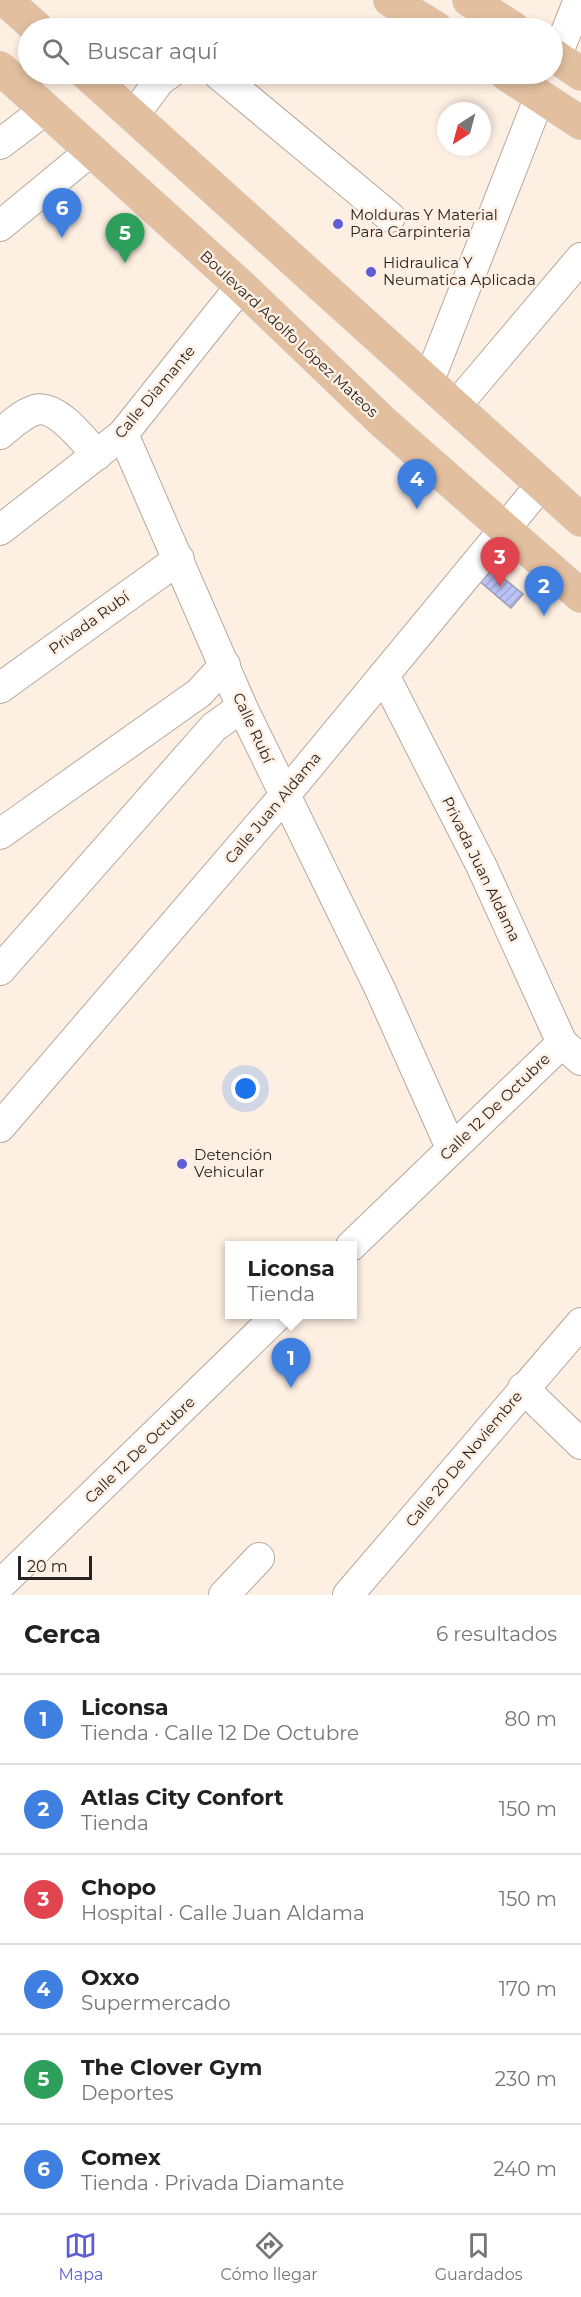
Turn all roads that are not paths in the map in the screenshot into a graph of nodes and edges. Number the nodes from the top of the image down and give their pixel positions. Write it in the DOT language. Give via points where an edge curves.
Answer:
graph roads {
  1 [pos="5,0"];
  2 [pos="390,0"];
  3 [pos="469,0"];
  4 [pos="579,0"];
  5 [pos="26,18"];
  6 [pos="420,18"];
  7 [pos="497,18"];
  8 [pos="563,62"];
  9 [pos="0,68"];
  10 [pos="98,84"];
  11 [pos="157,84"];
  12 [pos="230,84"];
  13 [pos="521,84"];
  14 [pos="540,96"];
  15 [pos="46,109"];
  16 [pos="134,115"];
  17 [pos="581,123"];
  18 [pos="0,144"];
  19 [pos="92,150"];
  20 [pos="390,217"];
  21 [pos="0,226"];
  22 [pos="581,258"];
  23 [pos="241,286"];
  24 [pos="428,383"];
  25 [pos="455,407"];
  26 [pos="0,434"];
  27 [pos="123,434"];
  28 [pos="97,455"];
  29 [pos="541,484"];
  30 [pos="581,520"];
  31 [pos="506,529"];
  32 [pos="0,530"];
  33 [pos="179,559"];
  34 [pos="581,596"];
  35 [pos="225,665"];
  36 [pos="384,675"];
  37 [pos="0,688"];
  38 [pos="242,708"];
  39 [pos="285,795"];
  40 [pos="0,834"];
  41 [pos="0,970"];
  42 [pos="572,1052"];
  43 [pos="0,1127"];
  44 [pos="451,1149"];
  45 [pos="355,1241"];
  46 [pos="274,1319"];
  47 [pos="581,1323"];
  48 [pos="523,1389"];
  49 [pos="581,1444"];
  50 [pos="259,1558"];
  51 [pos="0,1585"];
  52 [pos="224,1595"];
  53 [pos="348,1595"];
  1 -- 5 [label="main road"];
  2 -- 6 [label="main road"];
  3 -- 7 [label="main road"];
  4 -- 8 [label="street"];
  9 -- 15 [label="main road, Boulevard Adolfo López Mateos"];
  10 -- 16 [label="main road"];
  11 -- 16 [label="street"];
  12 -- 20 [label="street"];
  13 -- 14 [label="main road"];
  14 -- 17 [label="main road"];
  14 -- 24 [label="street"];
  15 -- 18 [label="street"];
  15 -- 19 [label="main road, Boulevard Adolfo López Mateos"];
  16 -- 24 [label="main road"];
  19 -- 21 [label="street"];
  19 -- 23 [label="main road, Boulevard Adolfo López Mateos"];
  22 -- 25 [label="street"];
  23 -- 27 [label="street, Calle Diamante"];
  23 -- 31 [label="main road, Boulevard Adolfo López Mateos" via="382,422"];
  24 -- 25 [label="main road"];
  25 -- 29 [label="main road"];
  26 -- 28 [label="street" via="31,411 40,409 60,417"];
  27 -- 28 [label="street, Calle Diamante"];
  27 -- 33 [label="street, Calle Rubí"];
  28 -- 32 [label="street, Calle Diamante"];
  29 -- 30 [label="main road"];
  29 -- 31 [label="street, Calle Juan Aldama"];
  31 -- 34 [label="main road, Boulevard Adolfo López Mateos"];
  31 -- 36 [label="street, Calle Juan Aldama"];
  33 -- 35 [label="street, Calle Rubí"];
  33 -- 37 [label="street, Privada Rubí"];
  35 -- 38 [label="street, Calle Rubí"];
  35 -- 40 [label="street" via="199,693"];
  36 -- 39 [label="street, Calle Juan Aldama"];
  36 -- 42 [label="street, Privada Juan Aldama"];
  38 -- 39 [label="street, Calle Rubí"];
  38 -- 41 [label="street" via="214,727"];
  39 -- 43 [label="street, Calle Juan Aldama"];
  39 -- 44 [label="street, Calle Rubí" via="380,988"];
  42 -- 44 [label="street, Calle 12 De Octubre"];
  44 -- 45 [label="street, Calle 12 De Octubre"];
  46 -- 51 [label="street, Calle 12 De Octubre"];
  47 -- 48 [label="street, Calle 20 De Noviembre"];
  48 -- 49 [label="street"];
  48 -- 53 [label="street, Calle 20 De Noviembre"];
  50 -- 52 [label="street"];
}
